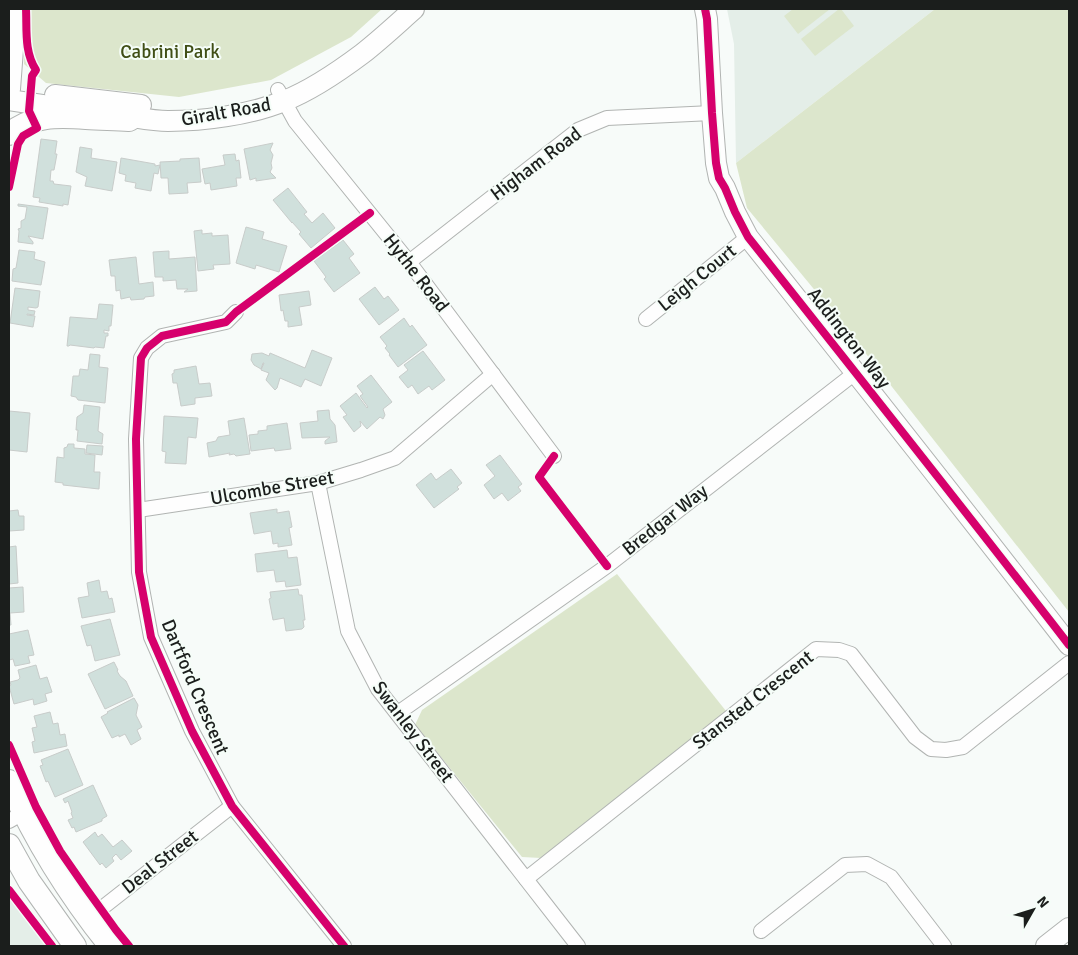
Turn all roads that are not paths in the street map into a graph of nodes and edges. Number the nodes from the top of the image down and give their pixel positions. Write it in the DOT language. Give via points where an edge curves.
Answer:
graph roads {
  1 [pos="15,9"];
  2 [pos="394,9"];
  3 [pos="414,9"];
  4 [pos="706,9"];
  5 [pos="9,89"];
  6 [pos="281,96"];
  7 [pos="9,100"];
  8 [pos="712,113"];
  9 [pos="134,117"];
  10 [pos="9,134"];
  11 [pos="744,240"];
  12 [pos="409,262"];
  13 [pos="236,312"];
  14 [pos="646,319"];
  15 [pos="493,374"];
  16 [pos="852,377"];
  17 [pos="554,456"];
  18 [pos="318,483"];
  19 [pos="138,510"];
  20 [pos="1069,645"];
  21 [pos="1069,662"];
  22 [pos="398,713"];
  23 [pos="13,802"];
  24 [pos="232,806"];
  25 [pos="9,845"];
  26 [pos="9,873"];
  27 [pos="526,879"];
  28 [pos="43,903"];
  29 [pos="88,919"];
  30 [pos="1069,928"];
  31 [pos="761,931"];
  32 [pos="1069,939"];
  33 [pos="75,946"];
  34 [pos="110,946"];
  35 [pos="344,946"];
  36 [pos="578,946"];
  37 [pos="944,946"];
  38 [pos="1046,946"];
  39 [pos="1061,946"];
  1 -- 5 [label="main road"];
  2 -- 6 [label="street, Giralt Road"];
  3 -- 6 [label="street, Giralt Road" via="364,53 315,86"];
  4 -- 8 [label="street, Addington Way"];
  5 -- 6 [label="street, Giralt Road" via="164,108 221,105 253,97"];
  6 -- 9 [label="street, Giralt Road" via="258,110 228,116 166,121"];
  6 -- 12 [label="street, Hythe Road" via="295,121"];
  7 -- 9 [label="street, Giralt Road"];
  8 -- 11 [label="street, Addington Way" via="719,178"];
  8 -- 12 [label="street, Higham Road" via="608,118 578,130"];
  9 -- 10 [label="main road" via="129,120 46,117 18,126"];
  11 -- 14 [label="street, Leigh Court"];
  11 -- 16 [label="street, Addington Way"];
  12 -- 15 [label="street, Hythe Road"];
  13 -- 19 [label="street, Dartford Crescent" via="226,322 162,336 147,348 141,358 136,439"];
  15 -- 17 [label="street, Hythe Road"];
  15 -- 18 [label="street, Ulcombe Street" via="394,458"];
  16 -- 20 [label="street, Addington Way" via="952,493"];
  16 -- 21 [label="street, Addington Way" via="892,434"];
  16 -- 22 [label="street, Bredgar Way" via="607,566"];
  18 -- 19 [label="street, Ulcombe Street"];
  18 -- 22 [label="street, Swanley Street" via="348,631 378,689"];
  19 -- 24 [label="street, Dartford Crescent" via="139,572 151,637 192,731"];
  21 -- 27 [label="street, Stansted Crescent" via="963,747 946,750 931,749 915,737 851,654 816,649"];
  22 -- 27 [label="street, Swanley Street"];
  23 -- 29 [label="main road"];
  24 -- 29 [label="street, Deal Street"];
  24 -- 35 [label="street, Dartford Crescent"];
  25 -- 28 [label="main road"];
  26 -- 28 [label="main road"];
  27 -- 36 [label="street, Swanley Street"];
  28 -- 33 [label="main road"];
  29 -- 34 [label="main road"];
  30 -- 38 [label="street"];
  31 -- 37 [label="street" via="845,865 867,864 891,877"];
  32 -- 39 [label="street"];
}
